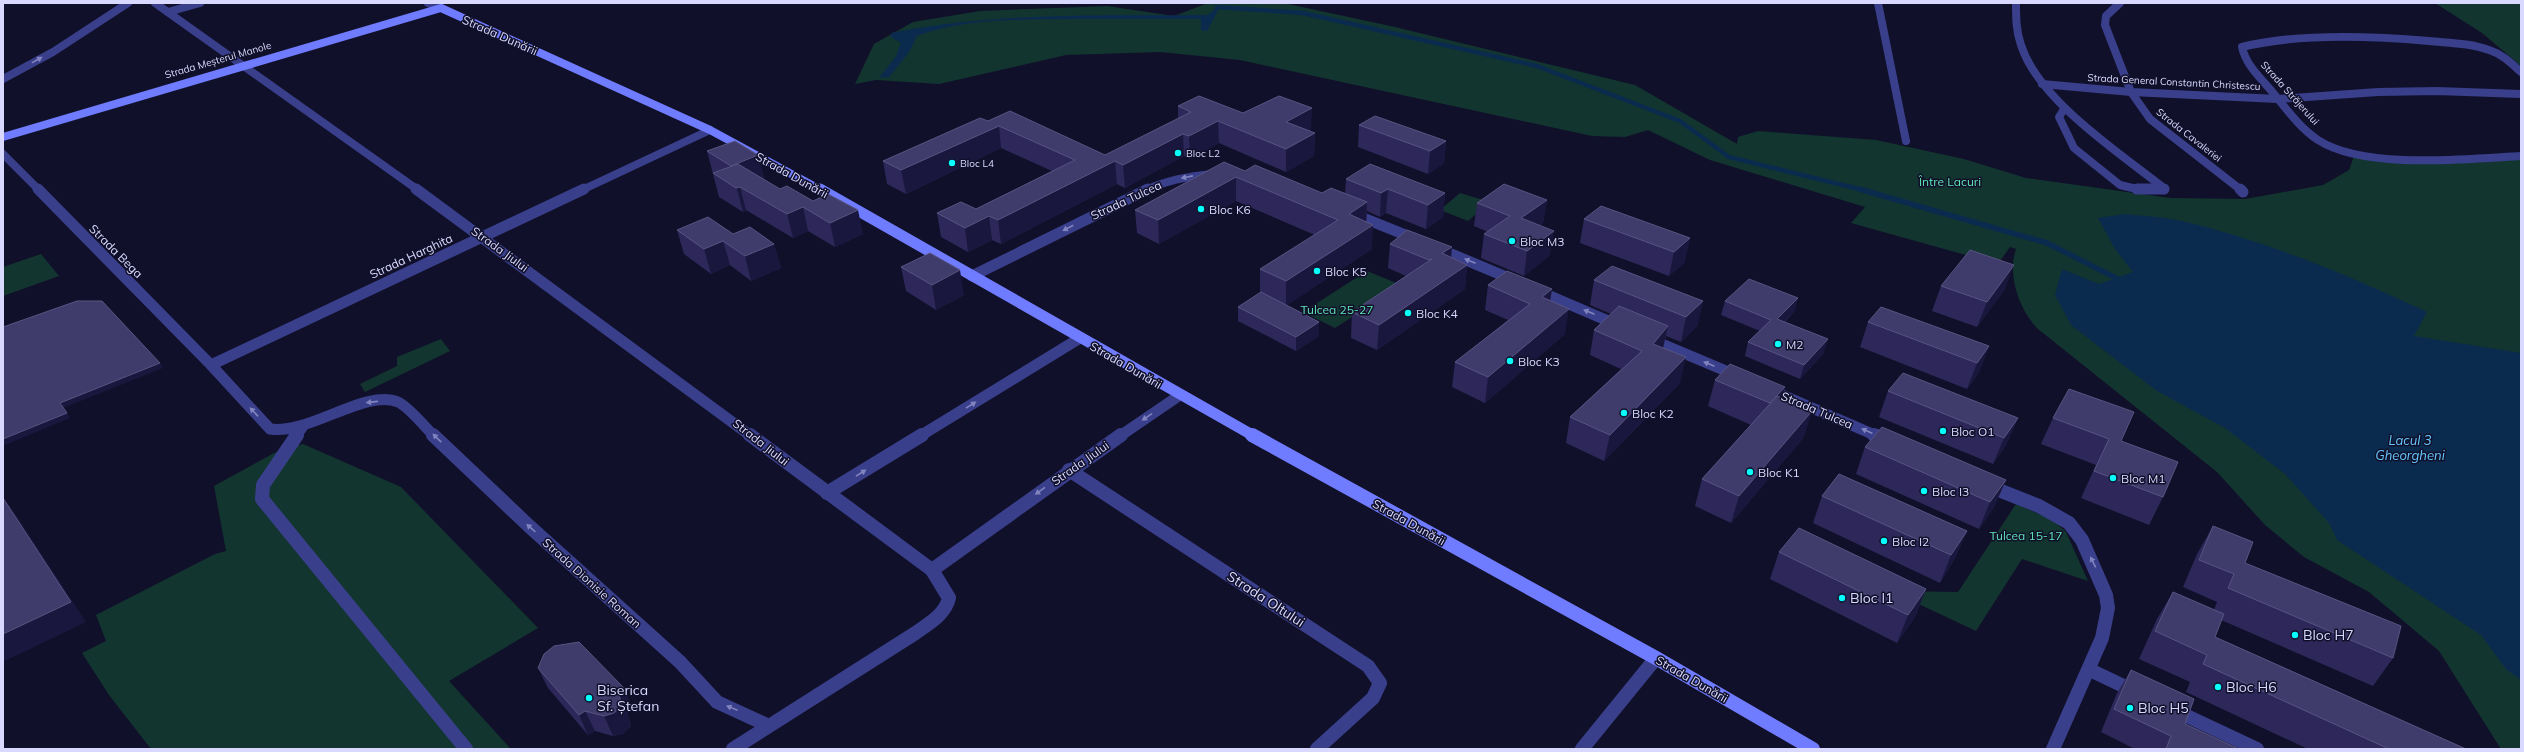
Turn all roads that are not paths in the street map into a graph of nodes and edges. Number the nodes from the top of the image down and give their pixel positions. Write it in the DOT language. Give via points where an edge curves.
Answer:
graph roads {
  1 [pos="128,3"];
  2 [pos="155,3"];
  3 [pos="200,3"];
  4 [pos="428,3"];
  5 [pos="1878,3"];
  6 [pos="2016,3"];
  7 [pos="2120,3"];
  8 [pos="440,8"];
  9 [pos="168,12"];
  10 [pos="244,64"];
  11 [pos="2521,72"];
  12 [pos="3,79"];
  13 [pos="2042,84"];
  14 [pos="2131,92"];
  15 [pos="2521,94"];
  16 [pos="2278,99"];
  17 [pos="2064,109"];
  18 [pos="710,130"];
  19 [pos="3,137"];
  20 [pos="1906,142"];
  21 [pos="3,154"];
  22 [pos="2521,156"];
  23 [pos="1226,174"];
  24 [pos="2243,192"];
  25 [pos="1342,209"];
  26 [pos="483,237"];
  27 [pos="972,276"];
  28 [pos="1080,338"];
  29 [pos="211,365"];
  30 [pos="1180,395"];
  31 [pos="303,426"];
  32 [pos="1900,446"];
  33 [pos="1069,470"];
  34 [pos="1972,478"];
  35 [pos="828,493"];
  36 [pos="932,570"];
  37 [pos="1656,658"];
  38 [pos="2090,670"];
  39 [pos="767,725"];
  40 [pos="466,749"];
  41 [pos="733,749"];
  42 [pos="1317,749"];
  43 [pos="1582,749"];
  44 [pos="1813,749"];
  45 [pos="2053,749"];
  46 [pos="2257,749"];
  12 -- 1 [label="street, one-way" via="53,52"];
  2 -- 9 [label="street, Strada Jiului"];
  3 -- 9 [label="street"];
  4 -- 8 [label="street, Strada Dunării"];
  5 -- 20 [label="street"];
  6 -- 13 [label="street" via="2015,16 2022,48"];
  7 -- 14 [label="street, Strada Cavaleriei" via="2106,16 2105,25"];
  8 -- 10 [label="street, Strada Meșterul Manole"];
  8 -- 18 [label="street, Strada Dunării"];
  9 -- 10 [label="street, Strada Jiului"];
  10 -- 19 [label="street, Strada Meșterul Manole"];
  10 -- 26 [label="street, Strada Jiului"];
  11 -- 16 [label="street, Strada Străjerului" via="2506,58 2471,45 2373,36 2262,42 2242,47 2249,64"];
  13 -- 14 [label="street, Strada General Constantin Christescu"];
  13 -- 17 [label="street"];
  14 -- 16 [label="street, Strada General Constantin Christescu"];
  14 -- 24 [label="street, Strada Cavaleriei" via="2150,119"];
  15 -- 16 [label="street, Strada General Constantin Christescu" via="2378,92"];
  16 -- 22 [label="street, Strada Străjerului" via="2318,140 2355,153 2406,160"];
  17 -- 17 [label="street" via="2104,140 2165,189 2143,191 2120,185 2074,148 2059,117"];
  18 -- 26 [label="street, Strada Harghita"];
  18 -- 27 [label="street, Strada Dunării"];
  21 -- 29 [label="street, Strada Bega"];
  23 -- 27 [label="street, Strada Tulcea, one-way" via="1191,176 1157,184"];
  32 -- 25 [label="street, Strada Tulcea, one-way"];
  26 -- 29 [label="street, Strada Harghita"];
  26 -- 35 [label="street, Strada Jiului"];
  27 -- 28 [label="street, Strada Dunării"];
  28 -- 30 [label="street, Strada Dunării"];
  35 -- 28 [label="street, one-way"];
  31 -- 29 [label="street, Strada Dionisie Roman, one-way" via="284,431 270,429"];
  30 -- 33 [label="street, Strada Jiului, one-way"];
  30 -- 37 [label="street, Strada Dunării"];
  39 -- 31 [label="street, Strada Dionisie Roman, one-way" via="717,702 680,662 529,526 398,402 384,400 364,403"];
  31 -- 40 [label="street" via="263,485 262,499"];
  33 -- 36 [label="street, Strada Jiului, one-way"];
  33 -- 42 [label="street, Strada Oltului" via="1368,666 1380,683 1373,698"];
  38 -- 34 [label="street, one-way" via="2107,621 2106,599 2102,581 2080,536 2070,524 2052,513"];
  35 -- 36 [label="street, Strada Jiului"];
  36 -- 39 [label="street" via="949,598 947,606 939,615 806,704"];
  37 -- 43 [label="street"];
  37 -- 44 [label="street, Strada Dunării"];
  38 -- 45 [label="street"];
  38 -- 46 [label="street"];
  39 -- 41 [label="street"];
}
